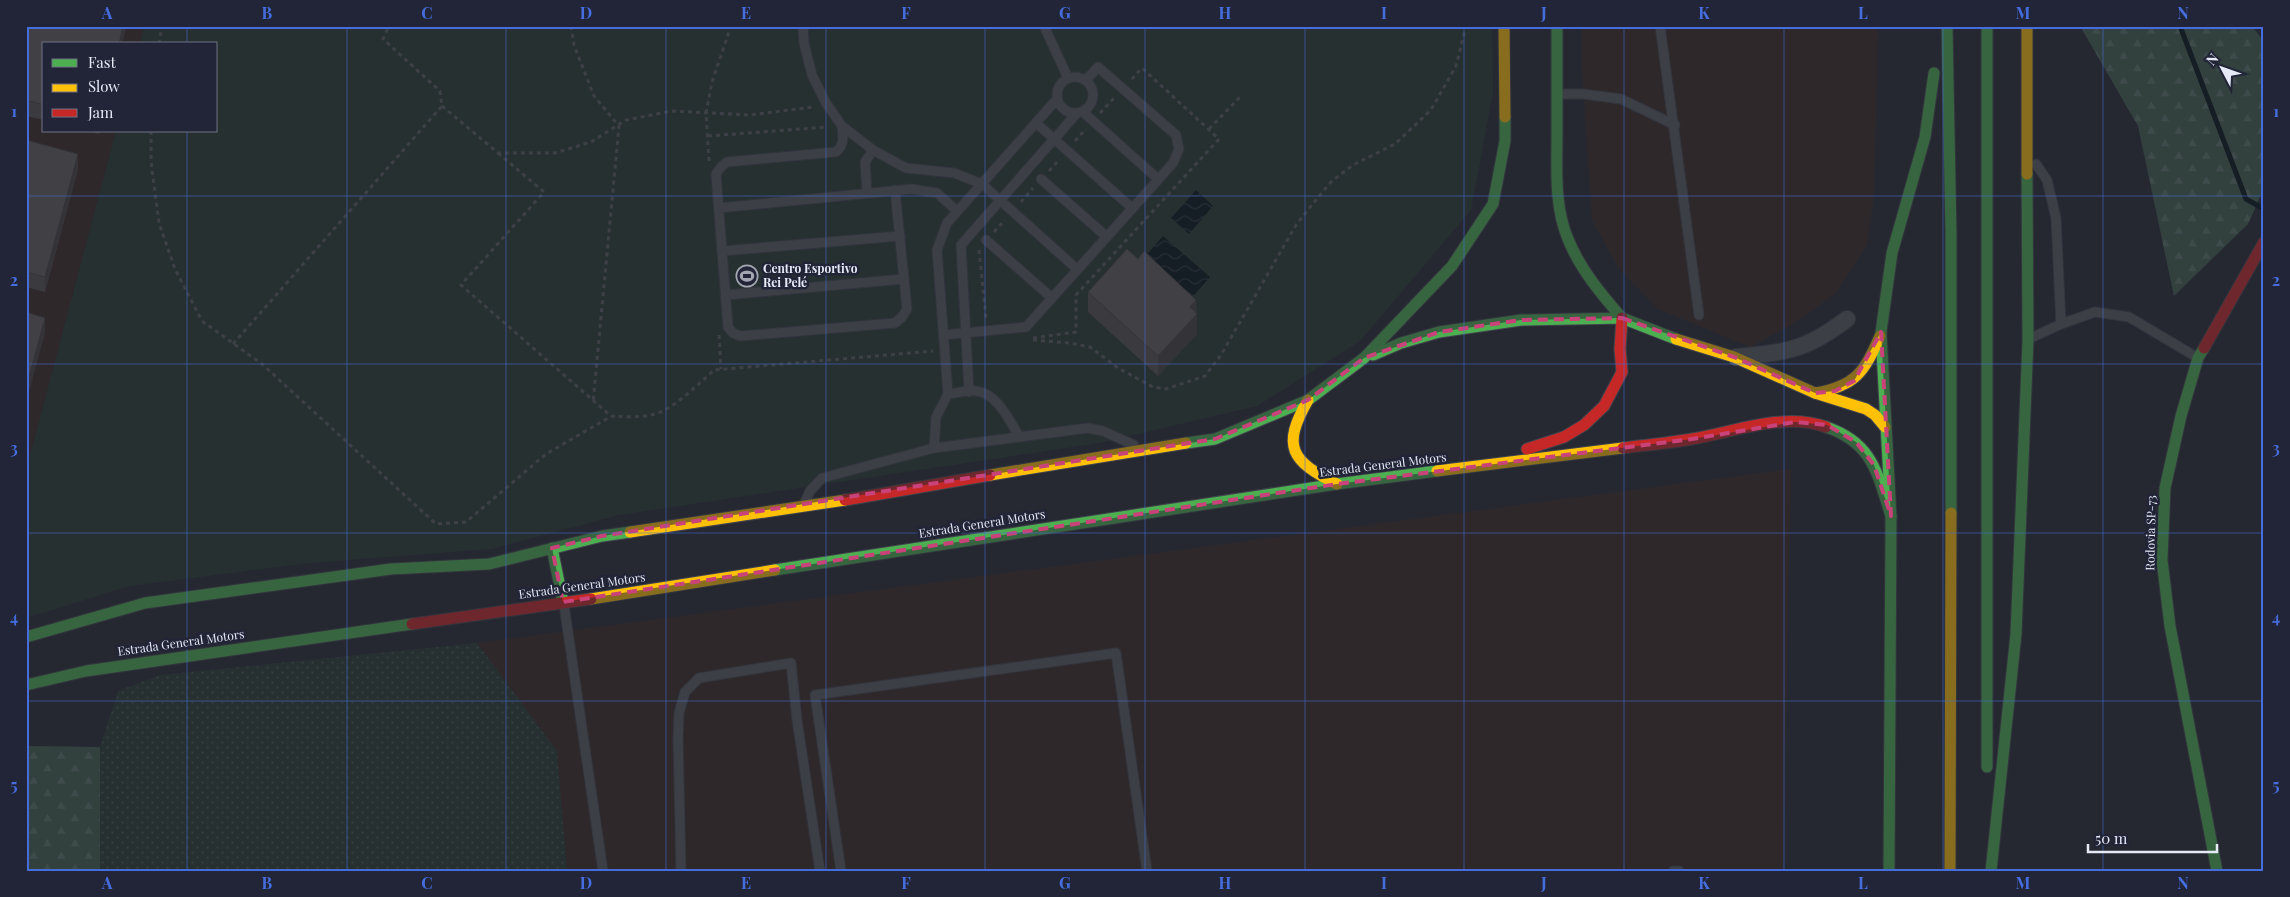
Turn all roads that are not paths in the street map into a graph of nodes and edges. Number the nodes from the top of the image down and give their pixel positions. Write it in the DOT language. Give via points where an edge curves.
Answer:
graph roads {
  1 [pos="803,26"];
  2 [pos="1044,26"];
  3 [pos="1504,26"];
  4 [pos="1558,26"];
  5 [pos="1660,26"];
  6 [pos="1938,26"];
  7 [pos="1947,26"];
  8 [pos="1987,26"];
  9 [pos="2027,26"];
  10 [pos="1068,78"];
  11 [pos="1086,80"];
  12 [pos="1558,94"];
  13 [pos="1057,99"];
  14 [pos="1080,113"];
  15 [pos="1036,123"];
  16 [pos="1675,125"];
  17 [pos="842,126"];
  18 [pos="1054,139"];
  19 [pos="873,150"];
  20 [pos="2027,150"];
  21 [pos="1041,179"];
  22 [pos="1158,179"];
  23 [pos="982,184"];
  24 [pos="895,190"];
  25 [pos="867,193"];
  26 [pos="1000,201"];
  27 [pos="719,208"];
  28 [pos="1132,208"];
  29 [pos="958,211"];
  30 [pos="900,236"];
  31 [pos="1107,236"];
  32 [pos="986,240"];
  33 [pos="2264,242"];
  34 [pos="722,250"];
  35 [pos="1077,269"];
  36 [pos="904,279"];
  37 [pos="726,295"];
  38 [pos="1052,298"];
  39 [pos="1699,315"];
  40 [pos="1622,318"];
  41 [pos="1847,319"];
  42 [pos="2061,324"];
  43 [pos="1881,332"];
  44 [pos="966,333"];
  45 [pos="944,335"];
  46 [pos="2028,340"];
  47 [pos="1734,357"];
  48 [pos="1364,358"];
  49 [pos="2198,358"];
  50 [pos="969,392"];
  51 [pos="1815,393"];
  52 [pos="948,394"];
  53 [pos="1308,400"];
  54 [pos="1884,427"];
  55 [pos="1019,436"];
  56 [pos="934,448"];
  57 [pos="1143,449"];
  58 [pos="1448,470"];
  59 [pos="1336,484"];
  60 [pos="802,507"];
  61 [pos="1891,516"];
  62 [pos="552,548"];
  63 [pos="563,602"];
  64 [pos="26,638"];
  65 [pos="26,685"];
  66 [pos="1987,781"];
  67 [pos="1987,801"];
  68 [pos="603,871"];
  69 [pos="681,871"];
  70 [pos="820,871"];
  71 [pos="841,871"];
  72 [pos="1147,871"];
  73 [pos="1673,871"];
  74 [pos="1679,871"];
  75 [pos="1889,871"];
  76 [pos="1950,871"];
  77 [pos="1987,871"];
  78 [pos="1991,871"];
  79 [pos="2217,871"];
  1 -- 17 [label="lane" via="812,75"];
  2 -- 10 [label="lane"];
  3 -- 48 [label="main road" via="1504,141 1493,204 1452,266"];
  4 -- 12 [label="main road"];
  5 -- 16 [label="lane"];
  6 -- 43 [label="main road" via="1933,91 1925,137 1892,253"];
  7 -- 76 [label="main road" via="1952,236"];
  8 -- 66 [label="main road"];
  9 -- 20 [label="main road"];
  10 -- 11 [label="lane" via="1074,76"];
  10 -- 13 [label="lane" via="1058,87"];
  11 -- 14 [label="lane" via="1091,84 1094,96 1088,108"];
  11 -- 22 [label="lane" via="1098,67 1176,136 1179,149 1173,163"];
  12 -- 16 [label="lane" via="1622,99"];
  12 -- 40 [label="main road" via="1557,177 1567,238 1596,289"];
  13 -- 14 [label="lane" via="1064,110"];
  13 -- 15 [label="lane"];
  14 -- 18 [label="lane"];
  14 -- 22 [label="lane"];
  15 -- 18 [label="lane"];
  15 -- 23 [label="lane"];
  16 -- 39 [label="lane"];
  17 -- 19 [label="lane"];
  17 -- 27 [label="lane" via="844,142 836,152 727,162 716,174"];
  18 -- 26 [label="lane"];
  18 -- 28 [label="lane"];
  19 -- 23 [label="lane" via="906,168 954,172"];
  19 -- 25 [label="lane" via="865,162"];
  20 -- 42 [label="lane" via="2047,180 2056,218"];
  20 -- 46 [label="main road"];
  21 -- 31 [label="lane"];
  22 -- 28 [label="lane"];
  23 -- 26 [label="lane"];
  23 -- 29 [label="lane"];
  24 -- 25 [label="lane"];
  24 -- 29 [label="lane" via="937,193"];
  24 -- 30 [label="lane"];
  25 -- 27 [label="lane"];
  26 -- 35 [label="lane"];
  26 -- 44 [label="lane" via="961,245"];
  27 -- 34 [label="lane"];
  28 -- 31 [label="lane"];
  29 -- 45 [label="lane" via="947,223 937,250"];
  30 -- 34 [label="lane"];
  30 -- 36 [label="lane"];
  31 -- 35 [label="lane"];
  32 -- 38 [label="lane"];
  33 -- 49 [label="main road, Rodovia SP-73"];
  34 -- 37 [label="lane"];
  35 -- 38 [label="lane"];
  36 -- 37 [label="lane"];
  36 -- 37 [label="lane" via="907,309 895,323 740,336 733,334 728,327"];
  38 -- 44 [label="lane" via="1026,327"];
  40 -- 47 [label="main road"];
  40 -- 48 [label="main road" via="1521,320 1440,332"];
  40 -- 58 [label="main road" via="1622,372 1604,406 1584,425 1542,445"];
  41 -- 47 [label="street" via="1803,347 1780,353"];
  42 -- 46 [label="lane"];
  42 -- 49 [label="lane" via="2095,312 2129,317"];
  43 -- 51 [label="main road" via="1862,372 1854,381 1835,391"];
  43 -- 54 [label="main road"];
  44 -- 45 [label="lane"];
  44 -- 50 [label="lane"];
  45 -- 52 [label="lane"];
  46 -- 78 [label="main road" via="2016,634"];
  47 -- 51 [label="main road"];
  48 -- 53 [label="main road"];
  49 -- 79 [label="main road, Rodovia SP-73" via="2165,488 2162,560 2170,626"];
  50 -- 52 [label="lane"];
  50 -- 55 [label="lane" via="976,391 997,402"];
  51 -- 54 [label="main road" via="1866,409"];
  52 -- 56 [label="lane" via="936,417"];
  53 -- 57 [label="main road" via="1215,439"];
  53 -- 59 [label="main road" via="1293,429 1294,452 1302,464"];
  54 -- 61 [label="main road"];
  55 -- 56 [label="lane"];
  55 -- 57 [label="lane" via="1088,428 1103,431"];
  56 -- 60 [label="lane" via="822,478"];
  57 -- 60 [label="main road"];
  58 -- 59 [label="main road, Estrada General Motors"];
  58 -- 61 [label="main road, Estrada General Motors" via="1692,439 1770,423 1812,422 1844,433 1856,442 1874,465"];
  59 -- 63 [label="main road, Estrada General Motors"];
  60 -- 62 [label="main road" via="602,536"];
  61 -- 75 [label="main road"];
  62 -- 63 [label="main road"];
  62 -- 64 [label="main road" via="489,564 391,569 145,603"];
  63 -- 65 [label="main road, Estrada General Motors" via="86,671"];
  63 -- 68 [label="lane"];
  67 -- 77 [label="main road"];
  69 -- 70 [label="lane" via="678,738 679,713 685,692 699,678 791,663 796,720"];
  71 -- 72 [label="lane" via="815,695 1116,653"];
  73 -- 74 [label="lane"];
}
